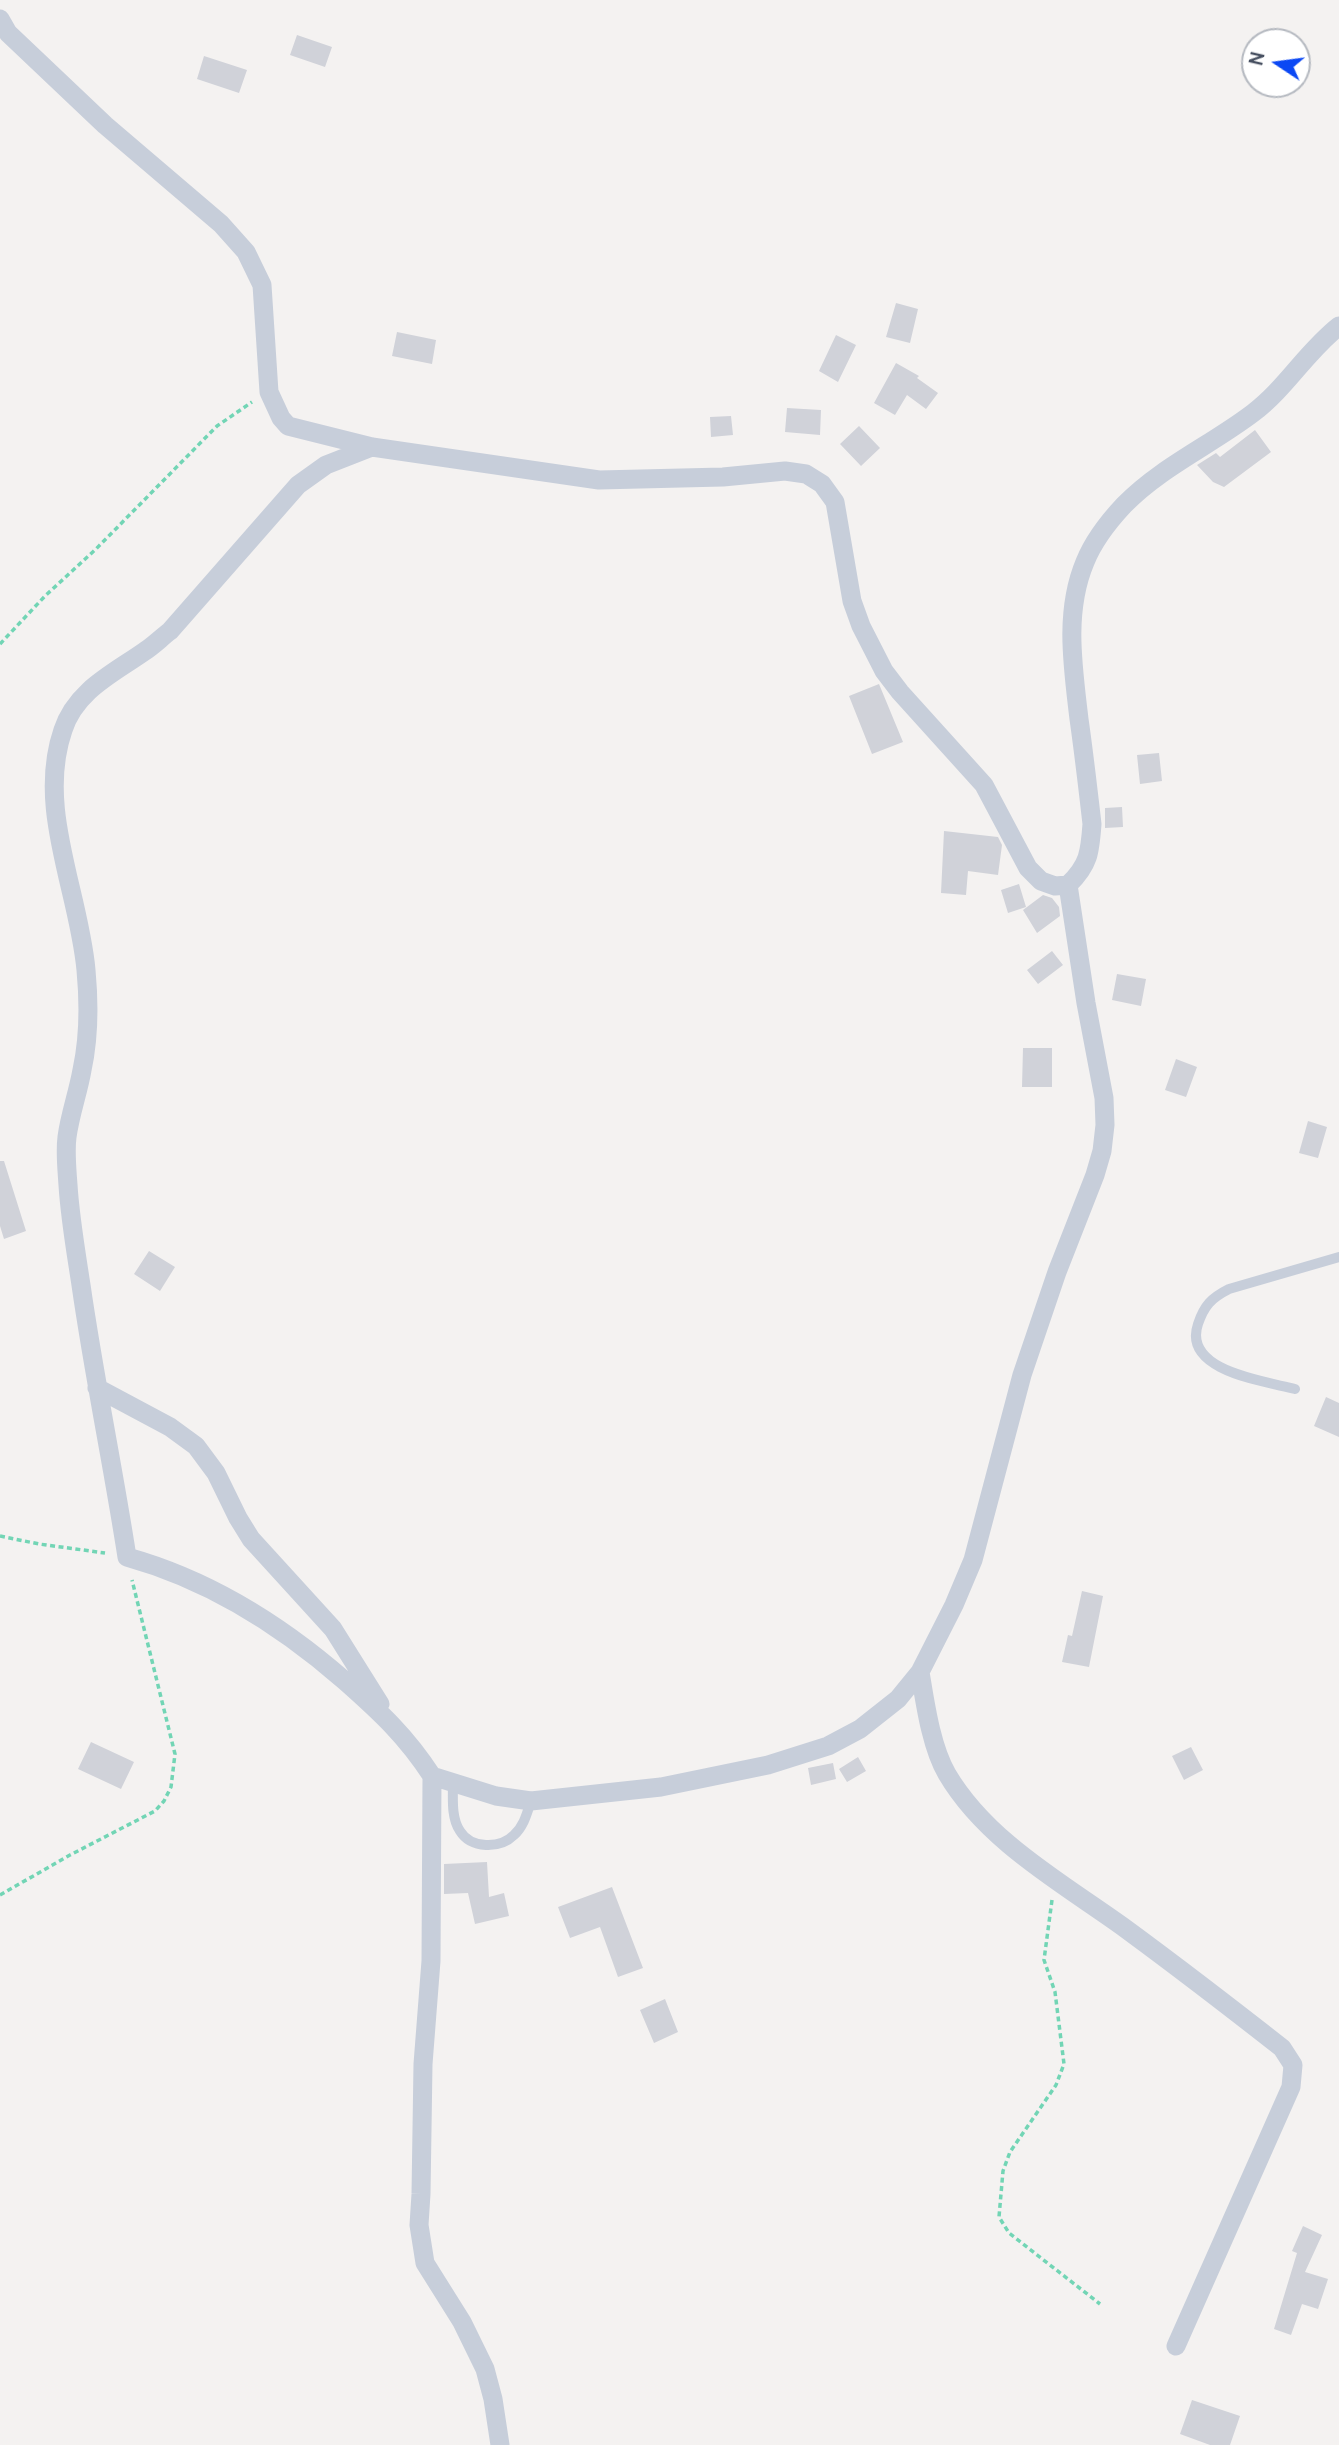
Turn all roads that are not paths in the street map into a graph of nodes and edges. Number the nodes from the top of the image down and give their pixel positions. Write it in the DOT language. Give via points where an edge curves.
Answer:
graph roads {
  1 [pos="0,19"];
  2 [pos="1339,327"];
  3 [pos="372,447"];
  4 [pos="1068,885"];
  5 [pos="1339,1257"];
  6 [pos="97,1388"];
  7 [pos="1295,1389"];
  8 [pos="920,1672"];
  9 [pos="390,1720"];
  10 [pos="432,1776"];
  11 [pos="453,1782"];
  12 [pos="531,1801"];
  13 [pos="1176,2346"];
  14 [pos="500,2445"];
  1 -- 3 [label="street" via="8,33 105,125 221,224 246,252 262,285 269,391 281,418 288,426"];
  2 -- 4 [label="street" via="1262,406 1158,476 1124,505 1085,562 1073,612 1072,652 1091,832 1089,857"];
  3 -- 4 [label="street" via="599,480 785,471 806,474 822,484 835,502 860,626 884,671 985,785 1028,868 1041,881"];
  3 -- 6 [label="street" via="326,465 298,485 177,623 146,650 93,684 63,727 54,794 83,948 87,1021 83,1069 67,1140 68,1187"];
  4 -- 8 [label="street" via="1104,1098 1102,1151 1022,1375 973,1560"];
  5 -- 7 [label="lane" via="1228,1289 1213,1296 1203,1308 1196,1346 1204,1357 1237,1374"];
  6 -- 9 [label="street" via="196,1446 251,1539 333,1629"];
  6 -- 9 [label="street" via="127,1557 186,1577 243,1606 299,1643"];
  8 -- 12 [label="street" via="898,1699 860,1729 828,1746 768,1765 661,1787"];
  8 -- 13 [label="street" via="929,1724 946,1772 969,1804 1009,1845 1183,1970 1282,2048 1293,2065 1291,2087"];
  9 -- 10 [label="street"];
  10 -- 11 [label="street"];
  10 -- 14 [label="street" via="431,1961 419,2225 425,2263 485,2369"];
  11 -- 12 [label="street"];
  11 -- 12 [label="lane" via="459,1830 482,1845 500,1844 513,1837"];
}
